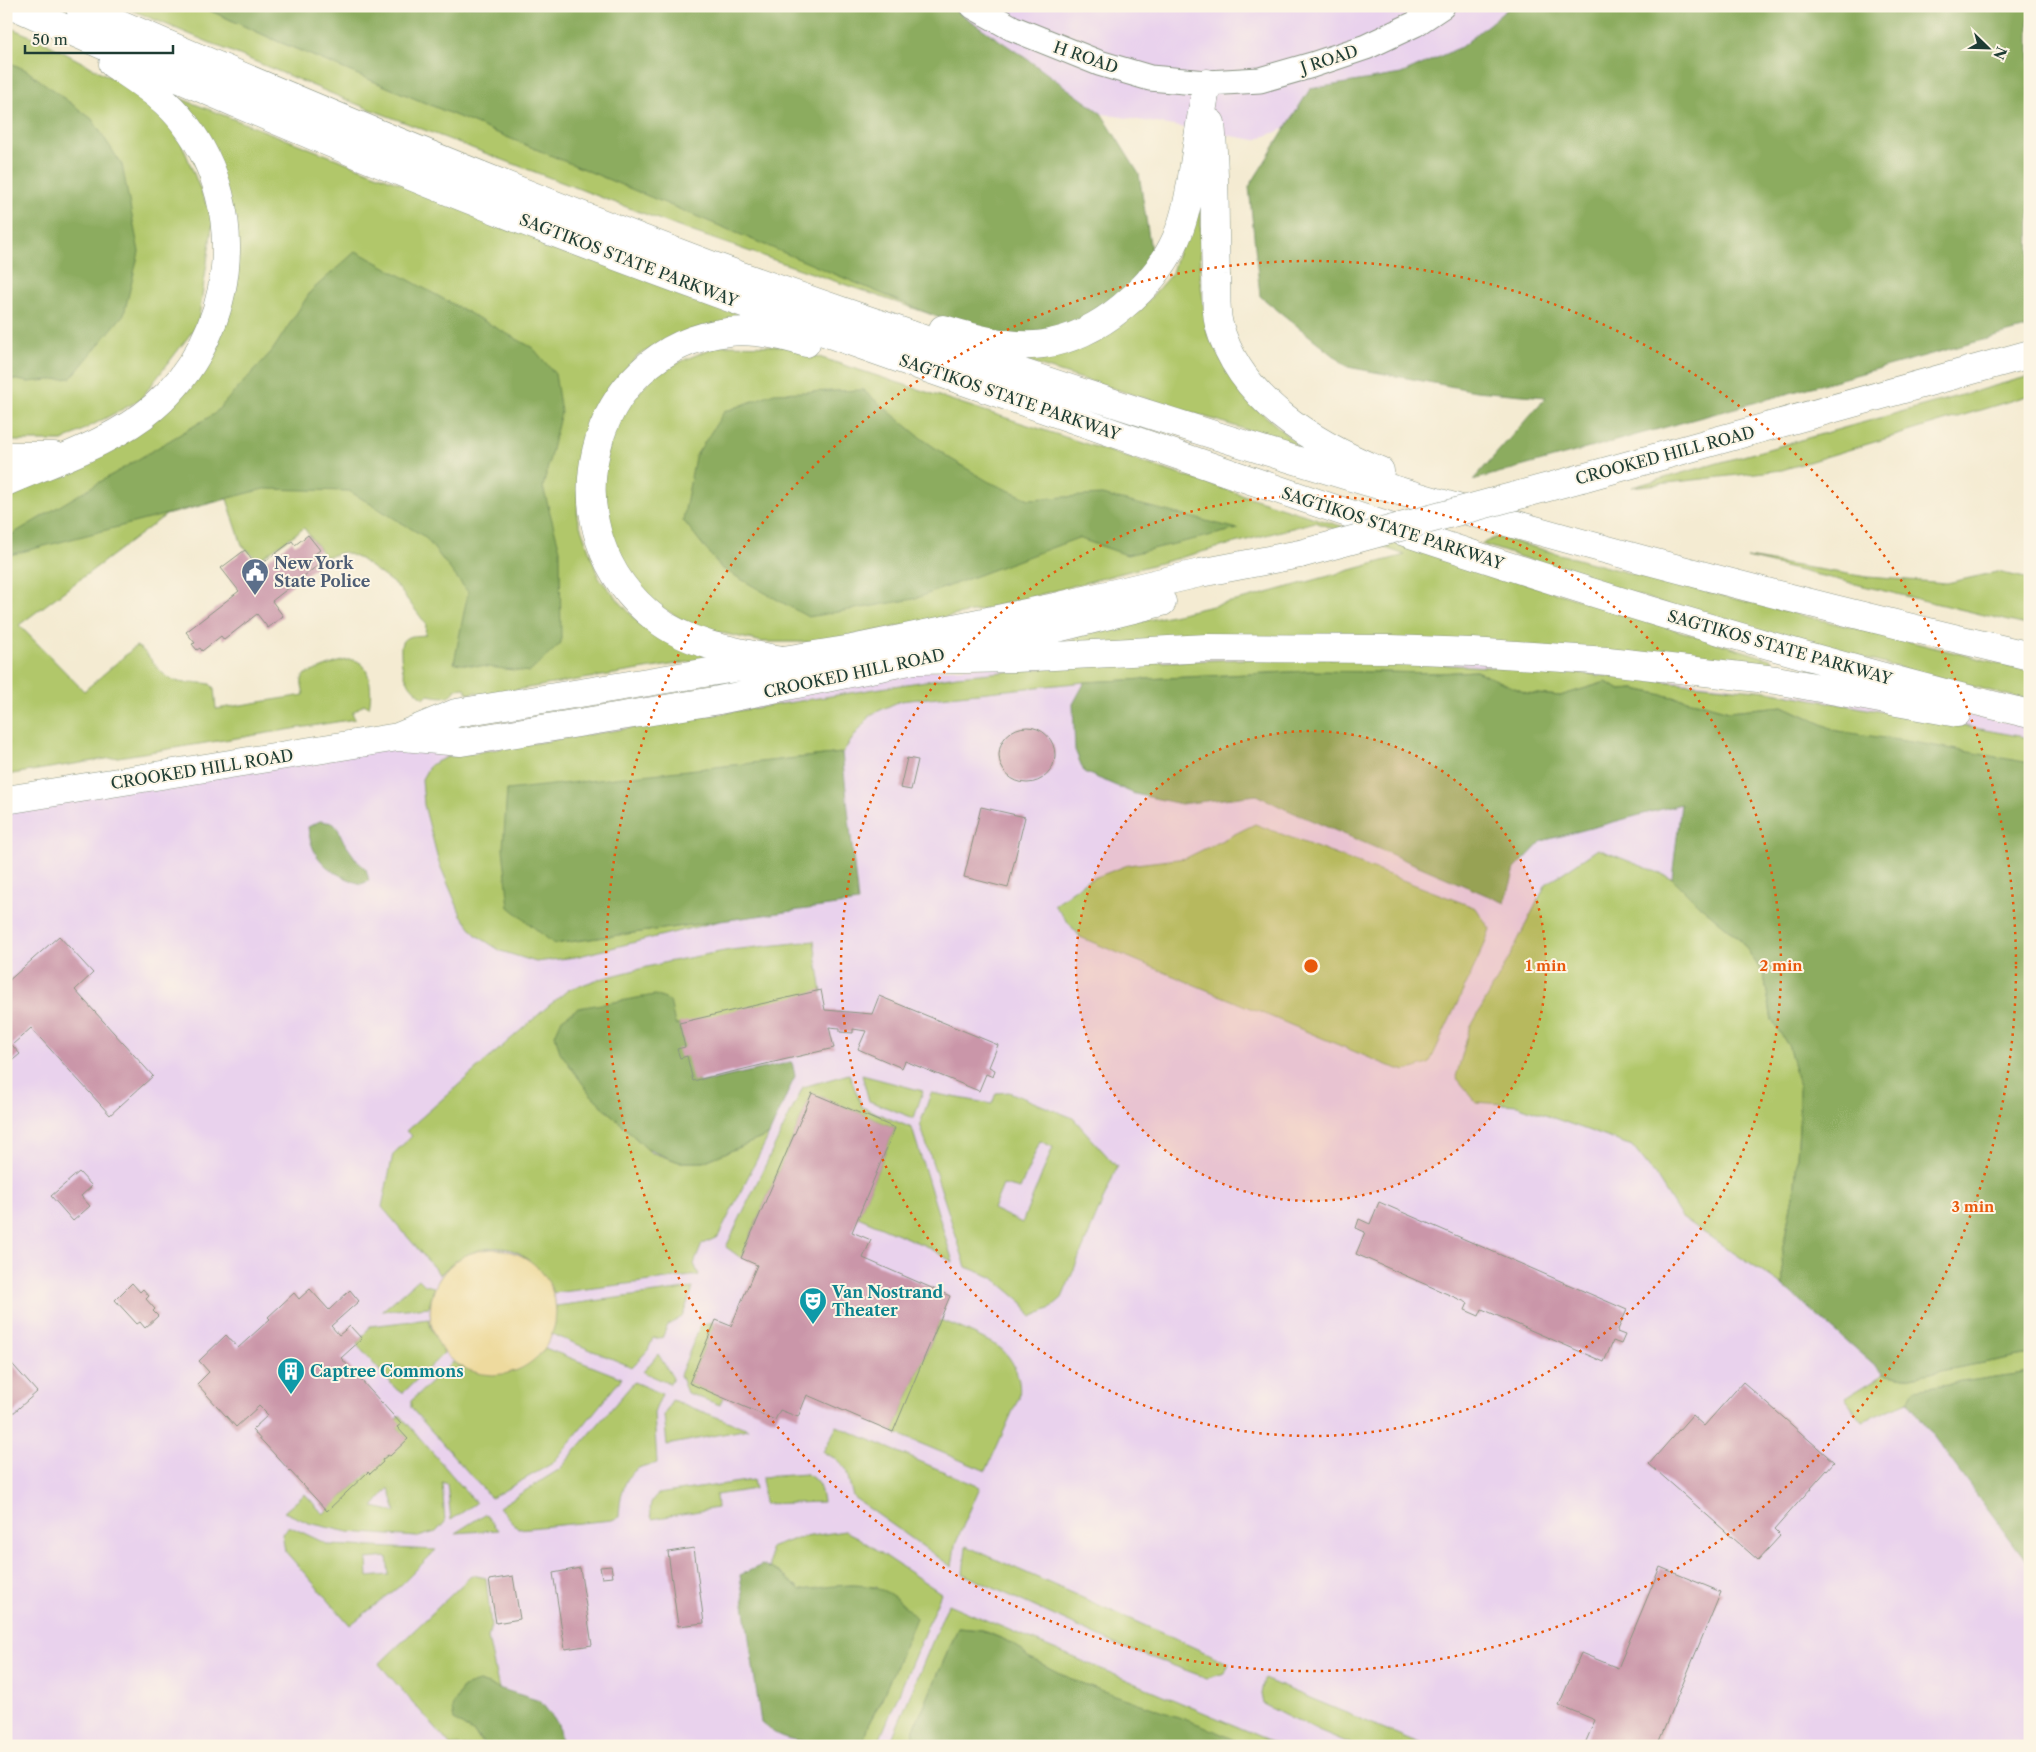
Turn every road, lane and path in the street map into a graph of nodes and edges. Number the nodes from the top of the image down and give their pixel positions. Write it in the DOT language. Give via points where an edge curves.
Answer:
graph roads {
  1 [pos="15,6"];
  2 [pos="78,6"];
  3 [pos="973,6"];
  4 [pos="1442,6"];
  5 [pos="51,22"];
  6 [pos="1207,83"];
  7 [pos="715,266"];
  8 [pos="2030,354"];
  9 [pos="953,378"];
  10 [pos="6,456"];
  11 [pos="65,456"];
  12 [pos="6,482"];
  13 [pos="1496,520"];
  14 [pos="1300,554"];
  15 [pos="2030,656"];
  16 [pos="781,660"];
  17 [pos="919,660"];
  18 [pos="2030,714"];
  19 [pos="2030,725"];
  20 [pos="398,737"];
  21 [pos="6,800"];
  1 -- 5 [label="main road, SAGTIKOS STATE PARKWAY"];
  2 -- 7 [label="main road, SAGTIKOS STATE PARKWAY" via="356,125"];
  3 -- 6 [label="street, H ROAD" via="1012,28 1099,63 1150,78"];
  4 -- 6 [label="street, J ROAD" via="1415,24 1366,47 1312,65 1260,80"];
  5 -- 9 [label="main road, SAGTIKOS STATE PARKWAY" via="252,111 553,232"];
  5 -- 11 [label="main road" via="153,92 185,123 207,159 216,182 226,232 224,288 204,344 189,368 154,408 112,435"];
  6 -- 7 [label="main road" via="1188,200 1176,239 1158,270 1136,296 1108,318 1076,335 1044,344 1009,344 973,338"];
  6 -- 13 [label="main road" via="1214,148 1218,324 1232,357 1279,414 1311,437 1348,457"];
  7 -- 13 [label="main road, SAGTIKOS STATE PARKWAY" via="1149,416"];
  8 -- 14 [label="main road, CROOKED HILL ROAD, bridge"];
  9 -- 16 [label="main road" via="834,352 768,333 728,332 707,336 669,351 651,363 621,396 598,439 590,486 596,533 615,574 641,607 675,630 712,645"];
  9 -- 18 [label="main road, SAGTIKOS STATE PARKWAY" via="1554,582 1721,632"];
  10 -- 11 [label="main road"];
  11 -- 12 [label="main road"];
  13 -- 15 [label="main road, SAGTIKOS STATE PARKWAY" via="1790,599"];
  14 -- 16 [label="main road, CROOKED HILL ROAD" via="852,649"];
  14 -- 17 [label="main road, CROOKED HILL ROAD" via="1240,580 1174,599"];
  16 -- 20 [label="main road, CROOKED HILL ROAD" via="456,713"];
  17 -- 19 [label="main road" via="1207,648 1490,653 1608,661 1776,680"];
  17 -- 20 [label="main road, CROOKED HILL ROAD" via="714,701 461,742"];
  20 -- 21 [label="main road, CROOKED HILL ROAD"];
}
